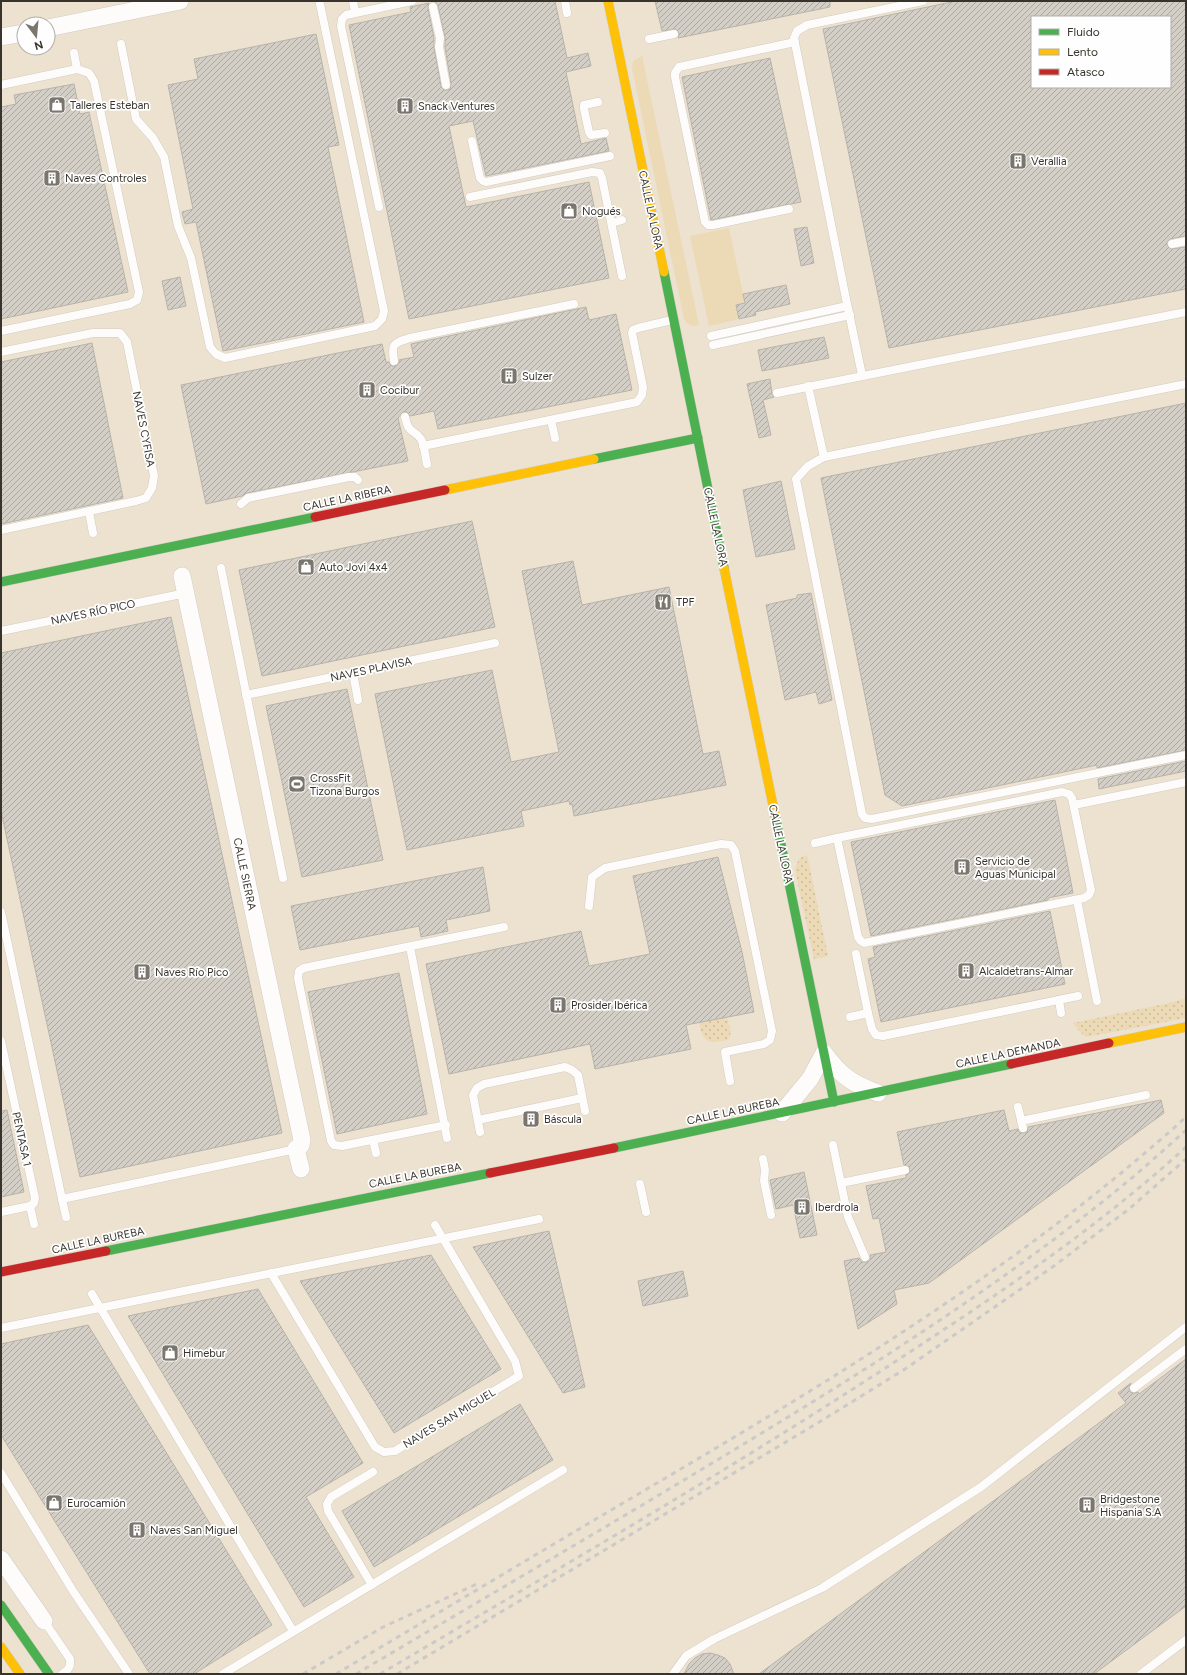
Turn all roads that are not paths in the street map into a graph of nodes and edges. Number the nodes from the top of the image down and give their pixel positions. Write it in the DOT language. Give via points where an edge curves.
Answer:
graph roads {
  1 [pos="180,1"];
  2 [pos="353,1"];
  3 [pos="412,1"];
  4 [pos="565,1"];
  5 [pos="608,1"];
  6 [pos="923,1"];
  7 [pos="402,2"];
  8 [pos="320,4"];
  9 [pos="432,4"];
  10 [pos="355,12"];
  11 [pos="567,13"];
  12 [pos="56,26"];
  13 [pos="16,34"];
  14 [pos="674,34"];
  15 [pos="1,37"];
  16 [pos="649,39"];
  17 [pos="795,42"];
  18 [pos="121,44"];
  19 [pos="74,53"];
  20 [pos="77,69"];
  21 [pos="1,85"];
  22 [pos="446,85"];
  23 [pos="598,102"];
  24 [pos="605,134"];
  25 [pos="472,142"];
  26 [pos="610,156"];
  27 [pos="470,197"];
  28 [pos="379,207"];
  29 [pos="789,209"];
  30 [pos="622,220"];
  31 [pos="612,222"];
  32 [pos="1186,241"];
  33 [pos="1172,244"];
  34 [pos="622,276"];
  35 [pos="574,304"];
  36 [pos="847,306"];
  37 [pos="1186,312"];
  38 [pos="850,315"];
  39 [pos="674,320"];
  40 [pos="1,331"];
  41 [pos="711,336"];
  42 [pos="713,346"];
  43 [pos="1,352"];
  44 [pos="394,361"];
  45 [pos="862,375"];
  46 [pos="1186,384"];
  47 [pos="808,386"];
  48 [pos="777,392"];
  49 [pos="405,417"];
  50 [pos="551,420"];
  51 [pos="555,438"];
  52 [pos="698,438"];
  53 [pos="423,446"];
  54 [pos="824,457"];
  55 [pos="427,464"];
  56 [pos="358,480"];
  57 [pos="241,504"];
  58 [pos="89,512"];
  59 [pos="1,530"];
  60 [pos="93,533"];
  61 [pos="220,568"];
  62 [pos="182,576"];
  63 [pos="1,582"];
  64 [pos="186,593"];
  65 [pos="1,631"];
  66 [pos="495,643"];
  67 [pos="352,673"];
  68 [pos="246,695"];
  69 [pos="358,700"];
  70 [pos="1186,755"];
  71 [pos="1186,782"];
  72 [pos="1074,805"];
  73 [pos="837,838"];
  74 [pos="814,843"];
  75 [pos="283,878"];
  76 [pos="1077,900"];
  77 [pos="589,906"];
  78 [pos="1,912"];
  79 [pos="504,927"];
  80 [pos="410,947"];
  81 [pos="856,954"];
  82 [pos="1078,996"];
  83 [pos="1059,1000"];
  84 [pos="1097,1002"];
  85 [pos="868,1012"];
  86 [pos="1061,1013"];
  87 [pos="850,1017"];
  88 [pos="1186,1027"];
  89 [pos="1,1041"];
  90 [pos="824,1053"];
  91 [pos="730,1081"];
  92 [pos="878,1093"];
  93 [pos="1146,1095"];
  94 [pos="582,1098"];
  95 [pos="834,1102"];
  96 [pos="1018,1107"];
  97 [pos="585,1110"];
  98 [pos="782,1113"];
  99 [pos="478,1120"];
  100 [pos="446,1125"];
  101 [pos="480,1132"];
  102 [pos="447,1138"];
  103 [pos="373,1140"];
  104 [pos="833,1145"];
  105 [pos="296,1149"];
  106 [pos="376,1153"];
  107 [pos="763,1160"];
  108 [pos="301,1169"];
  109 [pos="905,1170"];
  110 [pos="640,1184"];
  111 [pos="841,1184"];
  112 [pos="62,1199"];
  113 [pos="30,1206"];
  114 [pos="1,1212"];
  115 [pos="646,1212"];
  116 [pos="771,1215"];
  117 [pos="66,1217"];
  118 [pos="540,1219"];
  119 [pos="34,1224"];
  120 [pos="435,1225"];
  121 [pos="442,1238"];
  122 [pos="864,1257"];
  123 [pos="1,1272"];
  124 [pos="271,1273"];
  125 [pos="92,1294"];
  126 [pos="99,1307"];
  127 [pos="1186,1327"];
  128 [pos="1,1328"];
  129 [pos="1186,1349"];
  130 [pos="1134,1388"];
  131 [pos="563,1470"];
  132 [pos="373,1472"];
  133 [pos="1,1473"];
  134 [pos="1,1559"];
  135 [pos="372,1585"];
  136 [pos="1,1605"];
  137 [pos="44,1621"];
  138 [pos="293,1631"];
  139 [pos="1186,1640"];
  140 [pos="2,1649"];
  141 [pos="20,1674"];
  142 [pos="49,1674"];
  143 [pos="62,1674"];
  144 [pos="130,1674"];
  145 [pos="223,1674"];
  146 [pos="674,1674"];
  147 [pos="1141,1674"];
  1 -- 12 [label="street"];
  2 -- 10 [label="lane"];
  3 -- 7 [label="lane"];
  4 -- 11 [label="lane"];
  5 -- 39 [label="street, CALLE LA LORA"];
  6 -- 17 [label="lane" via="807,25 797,31"];
  7 -- 10 [label="lane"];
  8 -- 18 [label="lane" via="384,312 382,319 375,326 225,358 216,354 210,347 191,258 178,226 164,157 153,138 136,119"];
  9 -- 22 [label="lane" via="440,38 439,47"];
  10 -- 28 [label="lane" via="346,15 341,26"];
  13 -- 15 [label="street"];
  14 -- 16 [label="lane"];
  17 -- 29 [label="lane" via="679,67 675,73 705,222 713,225"];
  17 -- 36 [label="lane"];
  19 -- 20 [label="lane"];
  20 -- 21 [label="lane"];
  20 -- 40 [label="lane" via="89,73 94,81 139,292 137,300 130,304"];
  23 -- 24 [label="lane" via="584,105 588,132 590,135"];
  25 -- 26 [label="lane" via="483,182"];
  27 -- 31 [label="lane" via="592,172 600,173"];
  30 -- 31 [label="lane"];
  31 -- 34 [label="lane"];
  32 -- 33 [label="lane"];
  35 -- 44 [label="lane" via="410,338 394,344"];
  36 -- 38 [label="lane"];
  36 -- 41 [label="lane"];
  37 -- 45 [label="lane"];
  38 -- 42 [label="lane"];
  38 -- 45 [label="lane"];
  39 -- 50 [label="lane" via="638,328 632,334 643,388 637,402"];
  39 -- 52 [label="street, CALLE LA LORA"];
  43 -- 58 [label="lane, NAVES CYFISA" via="100,333 120,333 127,342 154,476 152,488 146,498"];
  45 -- 47 [label="lane"];
  46 -- 54 [label="lane"];
  47 -- 48 [label="lane"];
  47 -- 54 [label="lane"];
  49 -- 53 [label="lane" via="410,431 419,437"];
  50 -- 51 [label="lane"];
  50 -- 53 [label="lane"];
  52 -- 63 [label="street, CALLE LA RIBERA"];
  52 -- 90 [label="street, CALLE LA LORA"];
  53 -- 55 [label="lane"];
  54 -- 70 [label="lane" via="808,466 796,479 864,818 872,819"];
  56 -- 57 [label="lane" via="355,477 341,479 248,498"];
  58 -- 59 [label="lane, NAVES CYFISA"];
  58 -- 60 [label="lane"];
  61 -- 68 [label="lane"];
  62 -- 64 [label="street, CALLE SIERRA"];
  64 -- 65 [label="lane, NAVES RÍO PICO"];
  64 -- 105 [label="street, CALLE SIERRA" via="302,1140 301,1146"];
  66 -- 67 [label="lane, NAVES PLAVISA"];
  67 -- 68 [label="lane, NAVES PLAVISA"];
  67 -- 69 [label="lane"];
  68 -- 75 [label="lane"];
  71 -- 72 [label="lane"];
  72 -- 73 [label="lane" via="1069,794 1062,792"];
  72 -- 76 [label="lane" via="1091,890 1088,895"];
  73 -- 74 [label="lane"];
  73 -- 76 [label="lane" via="858,938 864,943"];
  76 -- 84 [label="lane"];
  77 -- 91 [label="lane" via="592,877 605,868 721,844 731,845 735,851 772,1031 770,1040 764,1044 725,1052"];
  78 -- 112 [label="lane"];
  79 -- 80 [label="lane"];
  80 -- 100 [label="lane"];
  80 -- 103 [label="lane" via="299,971 298,978 331,1141 334,1145 342,1146"];
  81 -- 85 [label="lane"];
  82 -- 83 [label="lane"];
  83 -- 85 [label="lane" via="883,1036 876,1035 872,1029"];
  83 -- 86 [label="lane"];
  85 -- 87 [label="lane"];
  88 -- 92 [label="street, CALLE LA DEMANDA"];
  89 -- 113 [label="lane, PENTASA 1" via="35,1198"];
  90 -- 92 [label="street, CALLE LA LORA" via="846,1078 860,1087"];
  90 -- 95 [label="street, CALLE LA LORA"];
  90 -- 98 [label="street" via="808,1082"];
  92 -- 95 [label="street, CALLE LA DEMANDA"];
  93 -- 96 [label="lane" via="1022,1124"];
  94 -- 97 [label="lane"];
  94 -- 99 [label="lane"];
  94 -- 99 [label="lane" via="578,1075 564,1067 484,1084 476,1088 473,1095"];
  95 -- 98 [label="street, CALLE LA BUREBA"];
  98 -- 123 [label="street, CALLE LA BUREBA"];
  99 -- 101 [label="lane"];
  100 -- 102 [label="lane"];
  100 -- 103 [label="lane"];
  103 -- 106 [label="lane"];
  104 -- 111 [label="lane"];
  105 -- 108 [label="street, CALLE SIERRA"];
  105 -- 112 [label="lane"];
  107 -- 116 [label="lane" via="764,1181"];
  109 -- 111 [label="lane"];
  110 -- 115 [label="lane"];
  111 -- 122 [label="lane" via="848,1217"];
  112 -- 117 [label="lane"];
  113 -- 114 [label="lane"];
  113 -- 119 [label="lane"];
  118 -- 121 [label="lane"];
  120 -- 121 [label="lane, NAVES SAN MIGUEL"];
  121 -- 124 [label="lane"];
  121 -- 124 [label="lane, NAVES SAN MIGUEL" via="515,1361 519,1376 395,1451 384,1452 375,1447"];
  124 -- 126 [label="lane"];
  125 -- 126 [label="lane"];
  126 -- 128 [label="lane"];
  126 -- 138 [label="lane"];
  127 -- 146 [label="lane" via="980,1487 822,1588 714,1639 686,1656"];
  129 -- 130 [label="lane"];
  131 -- 135 [label="lane"];
  132 -- 135 [label="lane" via="331,1497 327,1504 328,1511"];
  133 -- 144 [label="lane" via="73,1591"];
  134 -- 137 [label="street"];
  135 -- 138 [label="lane"];
  136 -- 142 [label="street"];
  137 -- 143 [label="lane" via="70,1660 69,1670"];
  138 -- 145 [label="lane"];
  139 -- 147 [label="lane"];
  140 -- 141 [label="street"];
}
